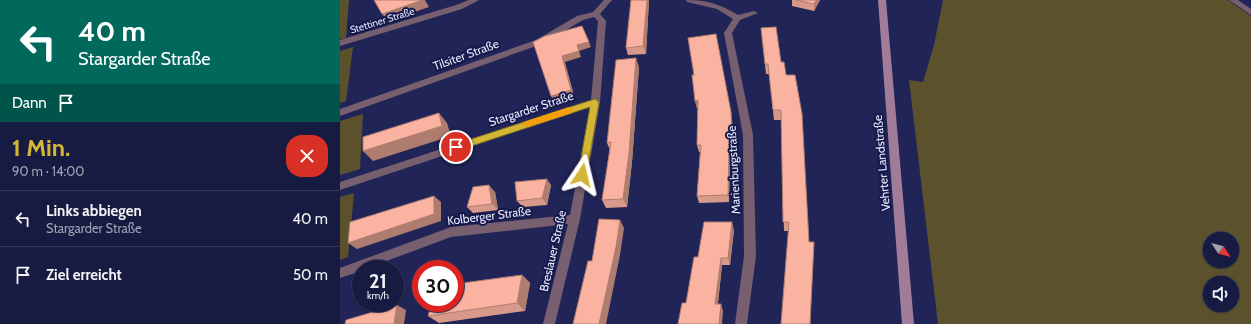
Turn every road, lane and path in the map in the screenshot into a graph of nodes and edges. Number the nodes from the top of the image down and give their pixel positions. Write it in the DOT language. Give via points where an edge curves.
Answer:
graph roads {
  1 [pos="474,0"];
  2 [pos="608,0"];
  3 [pos="690,0"];
  4 [pos="882,0"];
  5 [pos="1233,0"];
  6 [pos="754,13"];
  7 [pos="1251,13"];
  8 [pos="596,14"];
  9 [pos="737,18"];
  10 [pos="340,43"];
  11 [pos="595,102"];
  12 [pos="340,113"];
  13 [pos="340,186"];
  14 [pos="575,219"];
  15 [pos="340,273"];
  16 [pos="549,324"];
  17 [pos="741,324"];
  18 [pos="908,324"];
  1 -- 10 [label="street, Stettiner Straße" via="459,7"];
  2 -- 8 [label="street"];
  3 -- 9 [label="street" via="720,7"];
  4 -- 18 [label="main road, Vehrter Landstraße"];
  5 -- 7 [label="street"];
  6 -- 9 [label="street"];
  8 -- 11 [label="street, Breslauer Straße" via="602,21"];
  8 -- 12 [label="street, Tilsiter Straße" via="580,18 539,42"];
  9 -- 17 [label="street, Marienburgstraße" via="728,33 748,136 750,256"];
  11 -- 13 [label="street, Stargarder Straße"];
  11 -- 14 [label="street, Breslauer Straße"];
  14 -- 15 [label="street, Kolberger Straße" via="451,232"];
  14 -- 16 [label="street, Breslauer Straße"];
}
